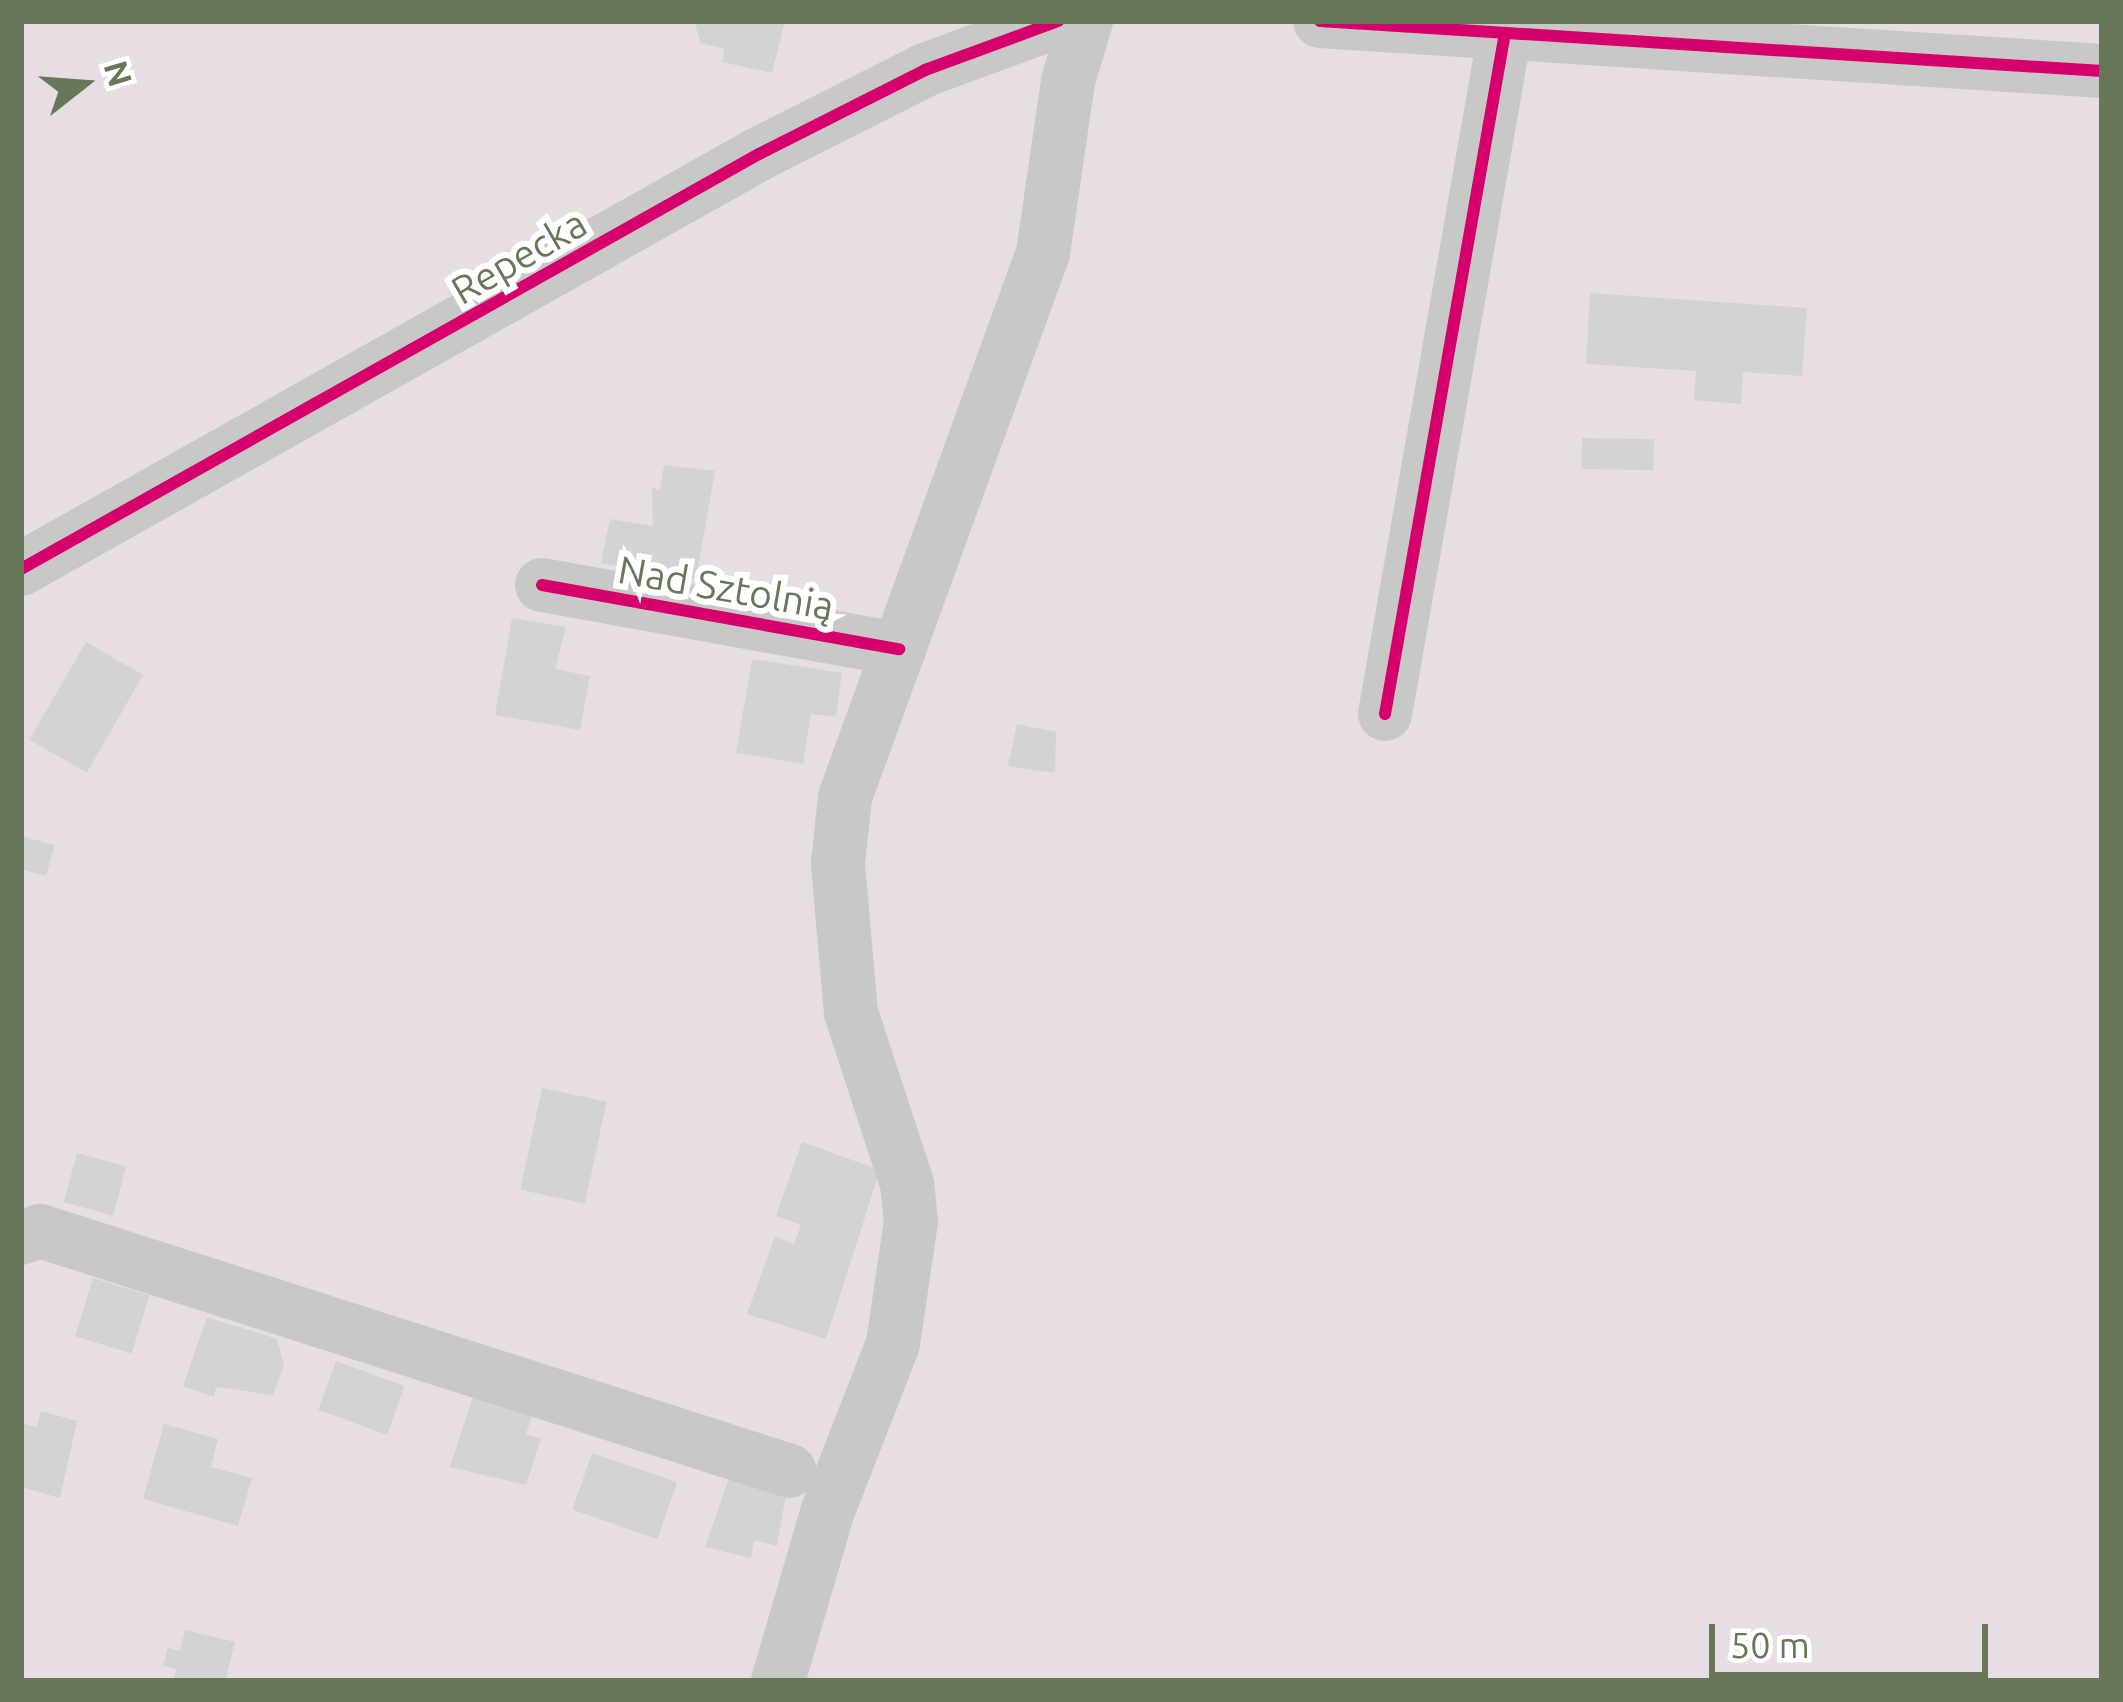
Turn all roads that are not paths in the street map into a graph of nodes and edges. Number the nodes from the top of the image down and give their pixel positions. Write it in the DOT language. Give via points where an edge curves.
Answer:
graph roads {
  1 [pos="1058,21"];
  2 [pos="1086,21"];
  3 [pos="1320,21"];
  4 [pos="1505,33"];
  5 [pos="2102,71"];
  6 [pos="21,569"];
  7 [pos="542,585"];
  8 [pos="899,649"];
  9 [pos="1385,715"];
  10 [pos="21,1238"];
  11 [pos="790,1471"];
  12 [pos="778,1681"];
  1 -- 6 [label="street, Repecka" via="925,70 759,154"];
  2 -- 8 [label="street" via="1068,81 1043,253"];
  3 -- 4 [label="street"];
  4 -- 5 [label="street"];
  4 -- 9 [label="street"];
  7 -- 8 [label="street, Nad Sztolnią"];
  8 -- 12 [label="street" via="845,797 838,863 851,1013 908,1184 905,1285 872,1411 827,1513"];
  10 -- 11 [label="street" via="40,1231"];
}
